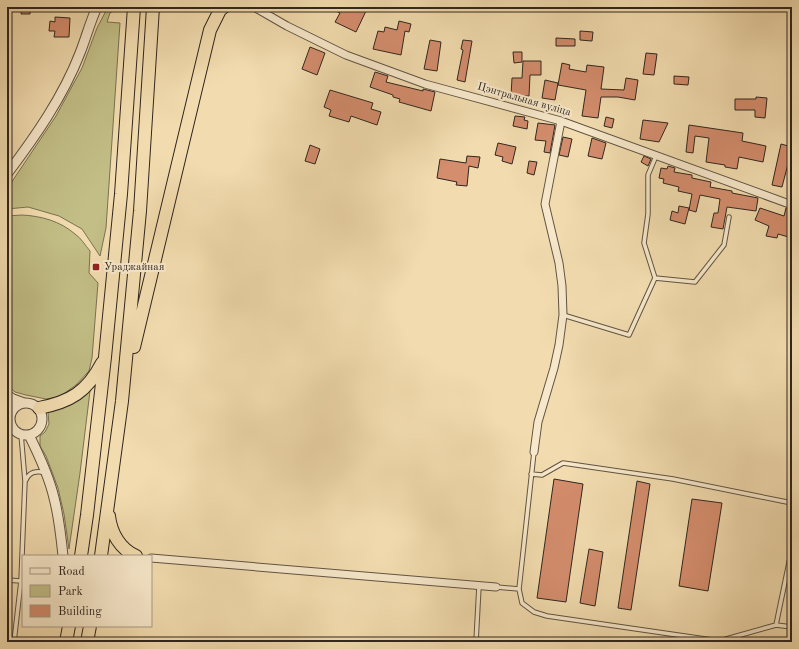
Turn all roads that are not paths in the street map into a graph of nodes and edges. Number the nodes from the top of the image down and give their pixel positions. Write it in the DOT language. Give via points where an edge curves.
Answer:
graph roads {
  1 [pos="97,7"];
  2 [pos="134,7"];
  3 [pos="153,7"];
  4 [pos="224,7"];
  5 [pos="255,8"];
  6 [pos="561,121"];
  7 [pos="656,156"];
  8 [pos="7,174"];
  9 [pos="792,205"];
  10 [pos="729,217"];
  11 [pos="655,278"];
  12 [pos="563,315"];
  13 [pos="105,357"];
  14 [pos="7,395"];
  15 [pos="122,400"];
  16 [pos="24,403"];
  17 [pos="7,405"];
  18 [pos="39,408"];
  19 [pos="9,423"];
  20 [pos="25,434"];
  21 [pos="534,452"];
  22 [pos="46,473"];
  23 [pos="531,474"];
  24 [pos="25,481"];
  25 [pos="792,503"];
  26 [pos="108,504"];
  27 [pos="792,548"];
  28 [pos="22,555"];
  29 [pos="63,555"];
  30 [pos="81,555"];
  31 [pos="101,555"];
  32 [pos="134,555"];
  33 [pos="22,557"];
  34 [pos="152,558"];
  35 [pos="7,580"];
  36 [pos="21,582"];
  37 [pos="479,586"];
  38 [pos="496,587"];
  39 [pos="519,589"];
  40 [pos="776,625"];
  41 [pos="69,627"];
  42 [pos="90,627"];
  43 [pos="792,627"];
  44 [pos="711,641"];
  45 [pos="14,642"];
  46 [pos="66,642"];
  47 [pos="87,642"];
  48 [pos="476,642"];
  1 -- 8 [label="street" via="80,54 63,90"];
  2 -- 13 [label="highway" via="121,194"];
  3 -- 15 [label="highway" via="140,211"];
  4 -- 15 [label="highway" via="210,30"];
  5 -- 6 [label="street, Цэнтральная вуліца" via="346,55 418,82"];
  6 -- 7 [label="street, Цэнтральная вуліца"];
  6 -- 12 [label="street" via="545,204 562,286"];
  7 -- 9 [label="street, Цэнтральная вуліца"];
  7 -- 11 [label="lane" via="648,175 648,214 644,243"];
  10 -- 11 [label="lane" via="724,245 695,282"];
  11 -- 12 [label="lane" via="628,335"];
  12 -- 21 [label="street" via="554,368 538,422"];
  13 -- 18 [label="highway" via="95,377 84,389 53,406"];
  13 -- 30 [label="highway"];
  14 -- 16 [label="street"];
  15 -- 26 [label="highway"];
  16 -- 18 [label="street"];
  16 -- 19 [label="street" via="14,408"];
  17 -- 19 [label="street"];
  18 -- 20 [label="street" via="42,417 40,427 33,433"];
  19 -- 20 [label="street" via="14,429"];
  20 -- 22 [label="street"];
  20 -- 24 [label="lane"];
  21 -- 23 [label="lane"];
  22 -- 24 [label="lane" via="34,472"];
  22 -- 29 [label="street" via="54,497"];
  23 -- 25 [label="lane" via="542,475 563,463 673,479"];
  23 -- 39 [label="lane"];
  24 -- 28 [label="lane"];
  26 -- 31 [label="highway"];
  26 -- 32 [label="highway" via="109,518 117,538 122,547"];
  27 -- 40 [label="lane"];
  33 -- 36 [label="lane"];
  34 -- 37 [label="street"];
  35 -- 36 [label="lane"];
  36 -- 45 [label="lane"];
  37 -- 38 [label="street"];
  37 -- 48 [label="lane"];
  38 -- 39 [label="lane"];
  39 -- 44 [label="lane" via="522,603 534,612 547,616"];
  40 -- 43 [label="lane"];
  40 -- 44 [label="lane" via="720,641"];
  41 -- 46 [label="highway"];
  42 -- 47 [label="highway"];
}
